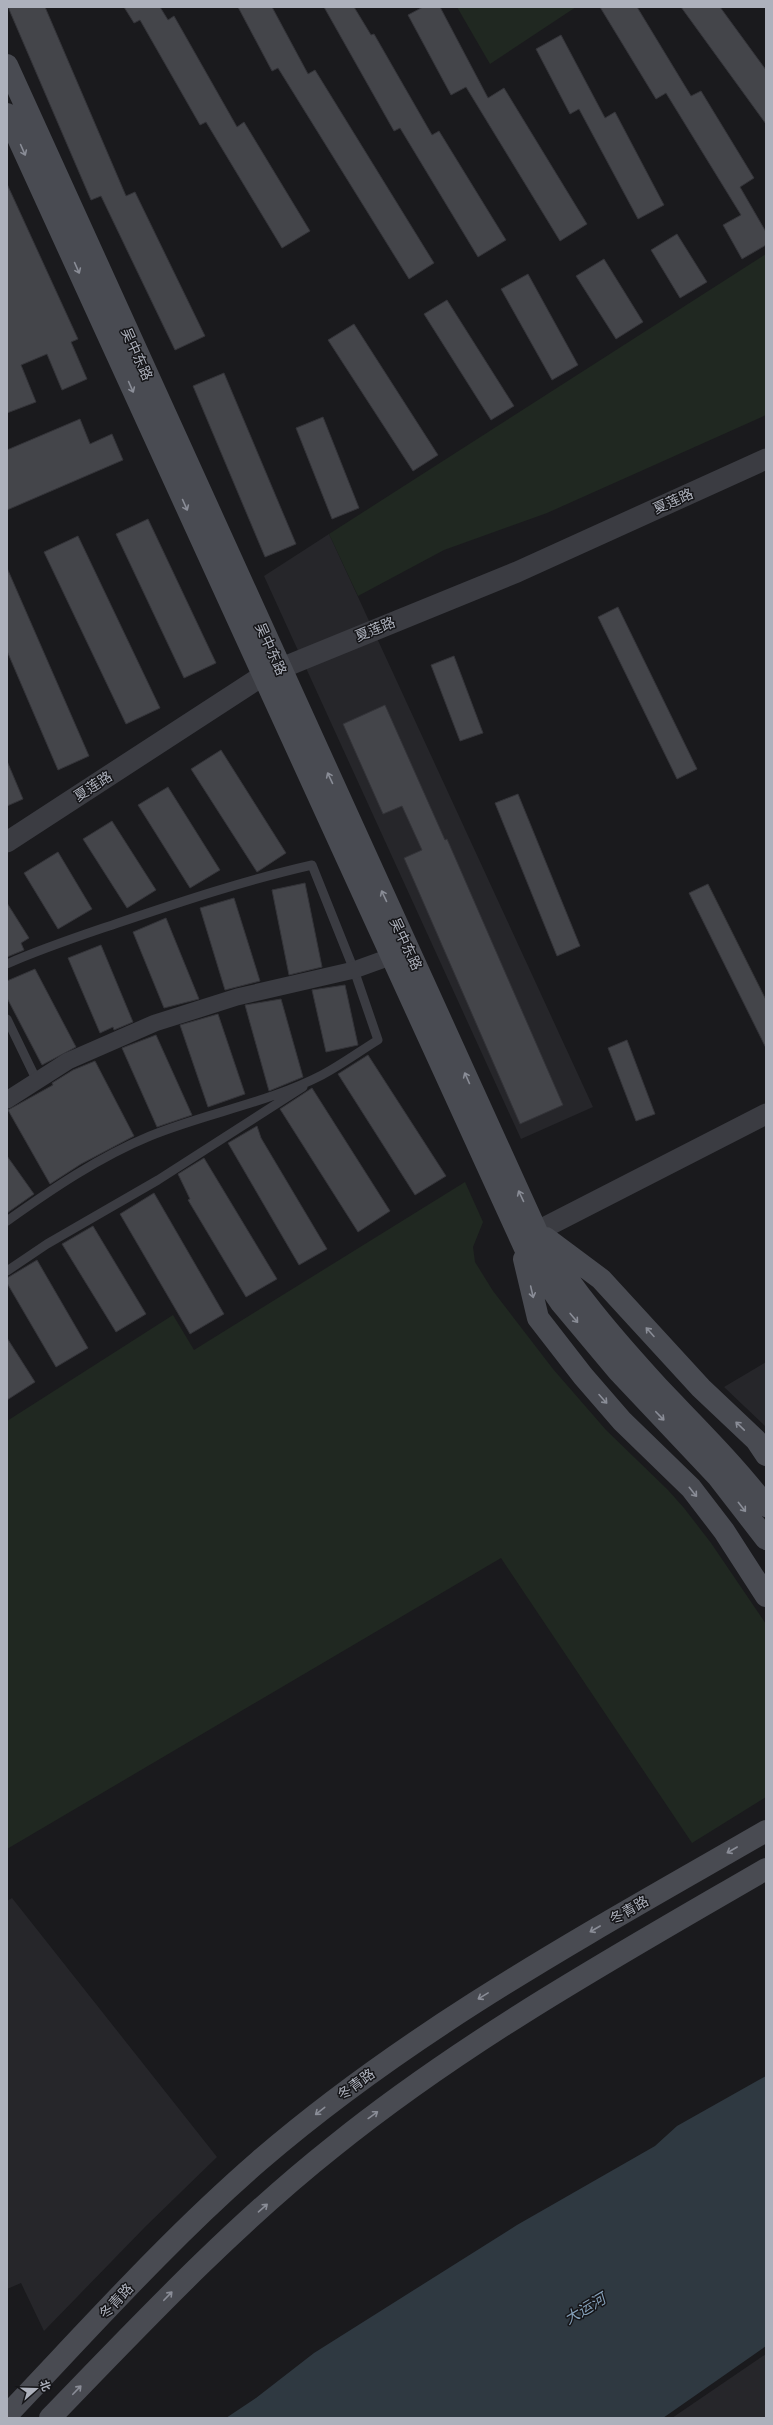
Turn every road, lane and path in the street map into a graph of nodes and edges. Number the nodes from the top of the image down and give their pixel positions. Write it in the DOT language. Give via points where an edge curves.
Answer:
graph roads {
  1 [pos="7,65"];
  2 [pos="7,114"];
  3 [pos="766,459"];
  4 [pos="271,672"];
  5 [pos="7,842"];
  6 [pos="390,957"];
  7 [pos="7,964"];
  8 [pos="354,970"];
  9 [pos="7,1019"];
  10 [pos="321,1075"];
  11 [pos="37,1081"];
  12 [pos="7,1100"];
  13 [pos="766,1114"];
  14 [pos="7,1221"];
  15 [pos="528,1236"];
  16 [pos="7,1271"];
  17 [pos="766,1455"];
  18 [pos="725,1471"];
  19 [pos="766,1506"];
  20 [pos="766,1539"];
  21 [pos="766,1596"];
  22 [pos="766,1831"];
  23 [pos="766,1869"];
  24 [pos="7,2415"];
  25 [pos="50,2418"];
  1 -- 4 [label="main road, 吴中东路"];
  2 -- 4 [label="main road, 吴中东路, one-way"];
  3 -- 4 [label="street, 夏莲路" via="517,572"];
  4 -- 5 [label="street, 夏莲路"];
  4 -- 6 [label="main road, 吴中东路"];
  15 -- 4 [label="main road, 吴中东路, one-way"];
  6 -- 8 [label="street"];
  6 -- 15 [label="main road, 吴中东路"];
  7 -- 8 [label="lane" via="50,945 179,901 247,880 312,864"];
  8 -- 10 [label="lane" via="378,1040"];
  8 -- 11 [label="street" via="237,997 156,1023 68,1061"];
  9 -- 11 [label="lane"];
  10 -- 14 [label="lane" via="261,1099 149,1136 95,1163"];
  10 -- 16 [label="lane" via="158,1180 47,1244"];
  11 -- 12 [label="street"];
  13 -- 15 [label="street"];
  17 -- 15 [label="main road, one-way" via="756,1440 675,1361 601,1279"];
  15 -- 18 [label="main road" via="560,1268"];
  15 -- 21 [label="main road, one-way" via="538,1318 622,1421 691,1488 724,1531"];
  18 -- 19 [label="main road"];
  18 -- 20 [label="main road, one-way"];
  22 -- 24 [label="main road, 冬青路, one-way" via="478,1999 346,2091 260,2160 209,2206 154,2260"];
  25 -- 23 [label="main road, one-way" via="178,2285 234,2232 369,2118 435,2071 564,1987"];
}
